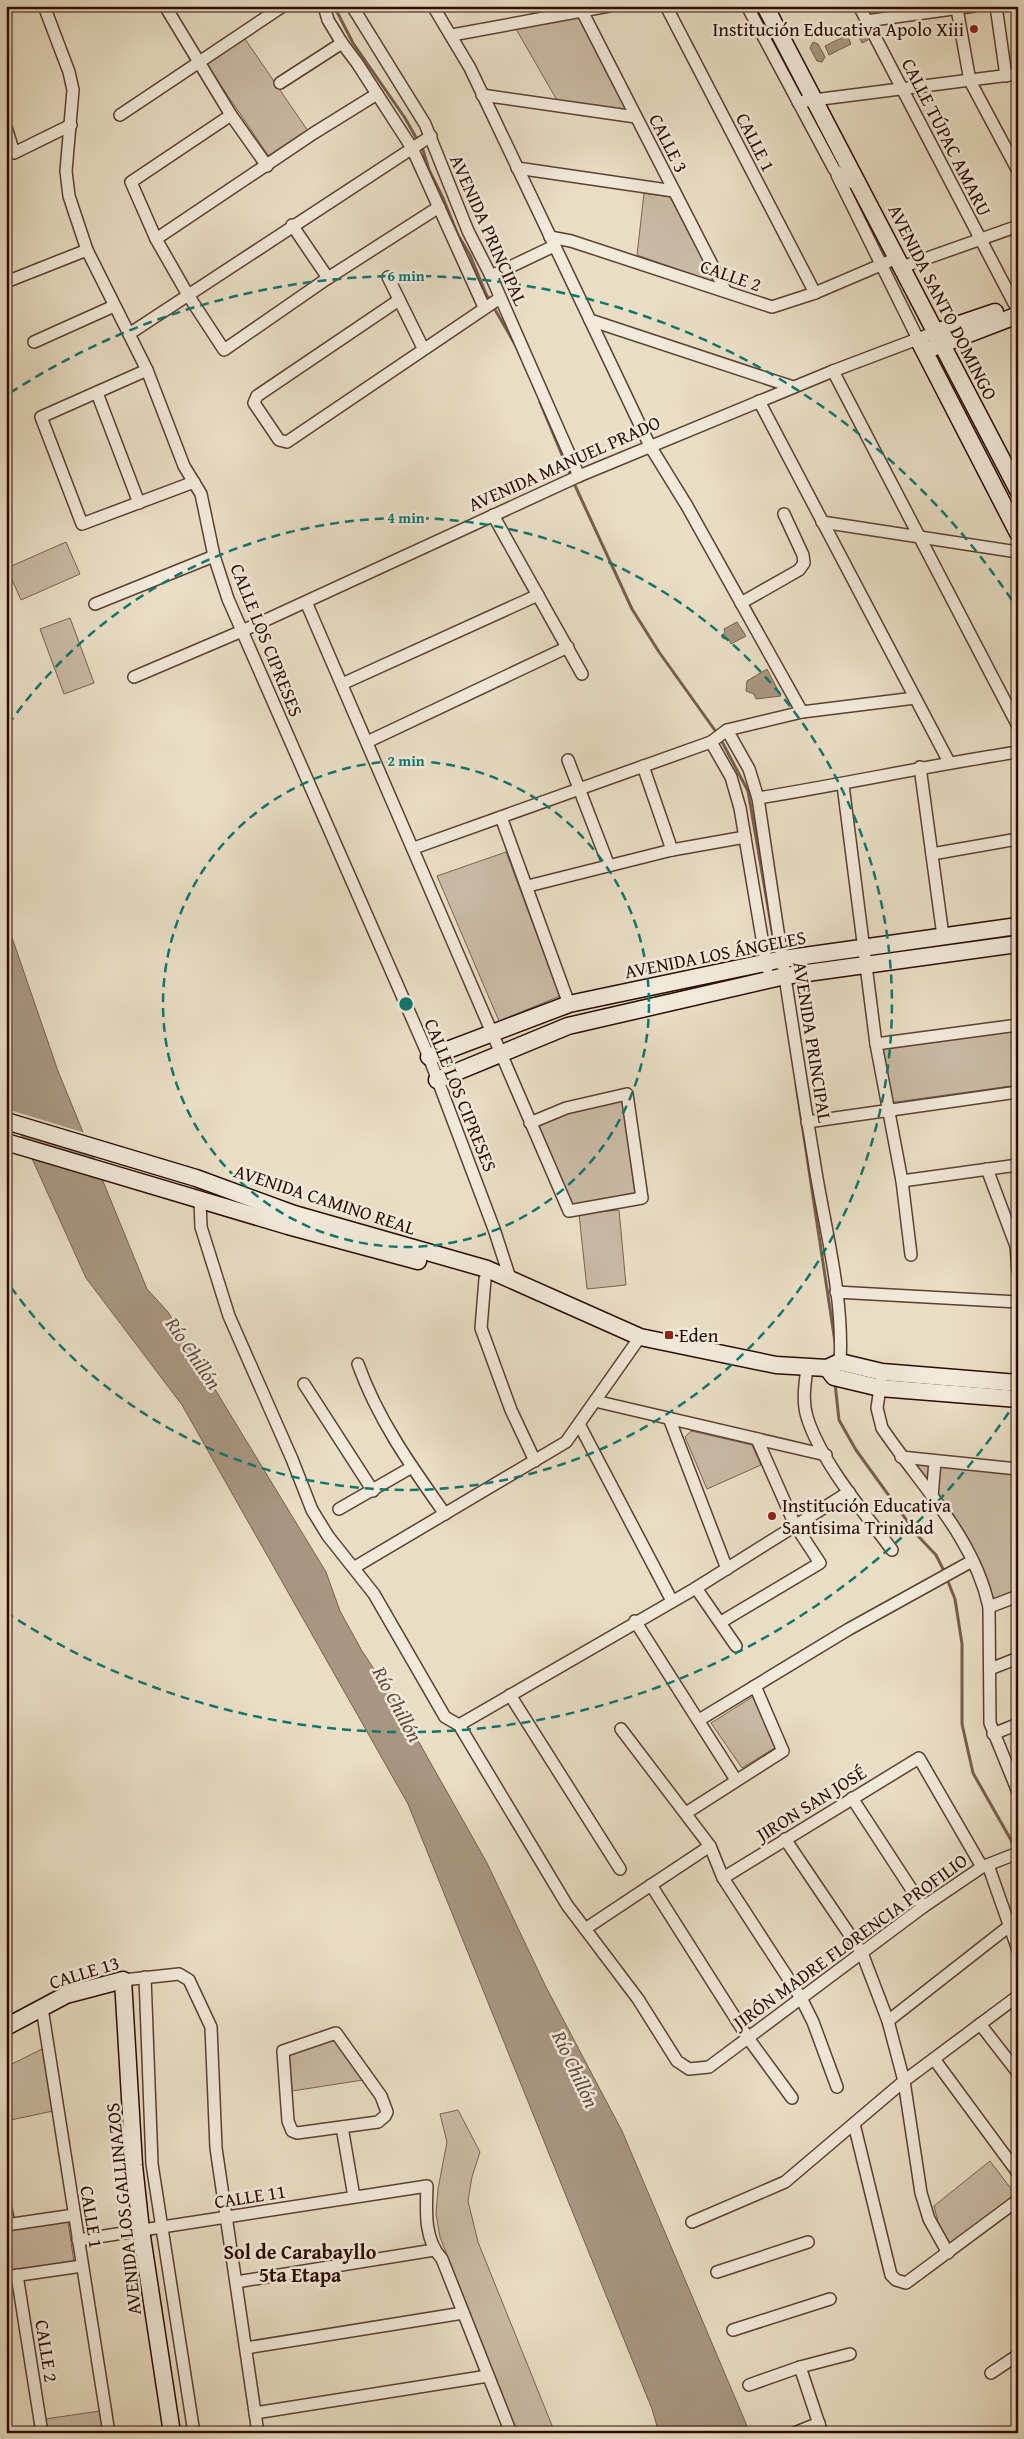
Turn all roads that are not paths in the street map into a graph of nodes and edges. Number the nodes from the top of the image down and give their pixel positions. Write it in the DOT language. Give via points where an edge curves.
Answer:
graph roads {
  1 [pos="44,6"];
  2 [pos="165,6"];
  3 [pos="284,6"];
  4 [pos="324,6"];
  5 [pos="352,6"];
  6 [pos="433,6"];
  7 [pos="609,6"];
  8 [pos="666,6"];
  9 [pos="747,6"];
  10 [pos="765,6"];
  11 [pos="858,6"];
  12 [pos="974,6"];
  13 [pos="996,6"];
  14 [pos="957,8"];
  15 [pos="582,12"];
  16 [pos="866,21"];
  17 [pos="452,35"];
  18 [pos="342,43"];
  19 [pos="198,63"];
  20 [pos="1018,74"];
  21 [pos="1006,76"];
  22 [pos="970,81"];
  23 [pos="280,83"];
  24 [pos="903,90"];
  25 [pos="377,94"];
  26 [pos="482,95"];
  27 [pos="798,102"];
  28 [pos="816,102"];
  29 [pos="120,115"];
  30 [pos="231,115"];
  31 [pos="636,116"];
  32 [pos="71,125"];
  33 [pos="6,127"];
  34 [pos="421,142"];
  35 [pos="1018,144"];
  36 [pos="1005,146"];
  37 [pos="267,166"];
  38 [pos="517,168"];
  39 [pos="834,169"];
  40 [pos="1018,171"];
  41 [pos="860,186"];
  42 [pos="674,190"];
  43 [pos="439,207"];
  44 [pos="292,225"];
  45 [pos="1018,226"];
  46 [pos="156,239"];
  47 [pos="980,239"];
  48 [pos="552,241"];
  49 [pos="87,250"];
  50 [pos="900,263"];
  51 [pos="881,265"];
  52 [pos="491,276"];
  53 [pos="388,277"];
  54 [pos="328,278"];
  55 [pos="6,282"];
  56 [pos="725,290"];
  57 [pos="815,293"];
  58 [pos="188,295"];
  59 [pos="500,298"];
  60 [pos="399,300"];
  61 [pos="114,306"];
  62 [pos="484,307"];
  63 [pos="1017,309"];
  64 [pos="590,320"];
  65 [pos="129,334"];
  66 [pos="939,338"];
  67 [pos="34,342"];
  68 [pos="921,345"];
  69 [pos="423,348"];
  70 [pos="148,370"];
  71 [pos="833,371"];
  72 [pos="793,387"];
  73 [pos="97,392"];
  74 [pos="759,401"];
  75 [pos="650,446"];
  76 [pos="579,476"];
  77 [pos="1015,480"];
  78 [pos="194,482"];
  79 [pos="139,502"];
  80 [pos="784,514"];
  81 [pos="493,515"];
  82 [pos="822,522"];
  83 [pos="1018,533"];
  84 [pos="921,538"];
  85 [pos="1018,552"];
  86 [pos="214,556"];
  87 [pos="538,595"];
  88 [pos="306,602"];
  89 [pos="741,603"];
  90 [pos="95,604"];
  91 [pos="242,631"];
  92 [pos="568,647"];
  93 [pos="582,674"];
  94 [pos="134,677"];
  95 [pos="342,684"];
  96 [pos="915,698"];
  97 [pos="802,712"];
  98 [pos="1018,726"];
  99 [pos="727,730"];
  100 [pos="367,742"];
  101 [pos="710,742"];
  102 [pos="1018,752"];
  103 [pos="568,760"];
  104 [pos="949,762"];
  105 [pos="643,766"];
  106 [pos="920,767"];
  107 [pos="843,785"];
  108 [pos="578,789"];
  109 [pos="758,798"];
  110 [pos="501,817"];
  111 [pos="745,837"];
  112 [pos="1018,839"];
  113 [pos="414,848"];
  114 [pos="672,850"];
  115 [pos="932,854"];
  116 [pos="609,866"];
  117 [pos="528,886"];
  118 [pos="1018,926"];
  119 [pos="943,936"];
  120 [pos="1018,944"];
  121 [pos="864,948"];
  122 [pos="782,959"];
  123 [pos="766,963"];
  124 [pos="866,965"];
  125 [pos="785,976"];
  126 [pos="768,980"];
  127 [pos="569,1004"];
  128 [pos="1018,1025"];
  129 [pos="493,1032"];
  130 [pos="876,1044"];
  131 [pos="500,1052"];
  132 [pos="429,1057"];
  133 [pos="437,1080"];
  134 [pos="1018,1092"];
  135 [pos="888,1110"];
  136 [pos="6,1121"];
  137 [pos="807,1122"];
  138 [pos="530,1123"];
  139 [pos="6,1142"];
  140 [pos="1018,1165"];
  141 [pos="987,1169"];
  142 [pos="902,1181"];
  143 [pos="196,1199"];
  144 [pos="1017,1245"];
  145 [pos="911,1254"];
  146 [pos="1018,1271"];
  147 [pos="510,1278"];
  148 [pos="485,1280"];
  149 [pos="836,1292"];
  150 [pos="1018,1302"];
  151 [pos="633,1334"];
  152 [pos="358,1364"];
  153 [pos="833,1365"];
  154 [pos="807,1368"];
  155 [pos="881,1380"];
  156 [pos="1018,1383"];
  157 [pos="304,1384"];
  158 [pos="1018,1400"];
  159 [pos="595,1401"];
  160 [pos="669,1418"];
  161 [pos="579,1424"];
  162 [pos="757,1439"];
  163 [pos="826,1455"];
  164 [pos="901,1457"];
  165 [pos="535,1460"];
  166 [pos="935,1462"];
  167 [pos="412,1467"];
  168 [pos="1018,1468"];
  169 [pos="373,1491"];
  170 [pos="849,1492"];
  171 [pos="932,1497"];
  172 [pos="338,1509"];
  173 [pos="445,1514"];
  174 [pos="795,1525"];
  175 [pos="892,1550"];
  176 [pos="972,1561"];
  177 [pos="355,1567"];
  178 [pos="727,1569"];
  179 [pos="696,1588"];
  180 [pos="1018,1596"];
  181 [pos="672,1601"];
  182 [pos="989,1607"];
  183 [pos="635,1622"];
  184 [pos="721,1622"];
  185 [pos="736,1646"];
  186 [pos="1018,1658"];
  187 [pos="990,1669"];
  188 [pos="755,1686"];
  189 [pos="510,1695"];
  190 [pos="699,1720"];
  191 [pos="1018,1724"];
  192 [pos="459,1725"];
  193 [pos="621,1729"];
  194 [pos="993,1734"];
  195 [pos="736,1780"];
  196 [pos="1017,1790"];
  197 [pos="852,1798"];
  198 [pos="686,1813"];
  199 [pos="784,1839"];
  200 [pos="710,1846"];
  201 [pos="1018,1853"];
  202 [pos="985,1866"];
  203 [pos="620,1869"];
  204 [pos="723,1878"];
  205 [pos="651,1885"];
  206 [pos="923,1907"];
  207 [pos="1008,1927"];
  208 [pos="585,1928"];
  209 [pos="1018,1950"];
  210 [pos="862,1953"];
  211 [pos="145,1977"];
  212 [pos="124,1980"];
  213 [pos="1018,1996"];
  214 [pos="801,1998"];
  215 [pos="42,2008"];
  216 [pos="888,2021"];
  217 [pos="980,2024"];
  218 [pos="6,2027"];
  219 [pos="748,2038"];
  220 [pos="934,2059"];
  221 [pos="1018,2073"];
  222 [pos="904,2081"];
  223 [pos="837,2087"];
  224 [pos="792,2098"];
  225 [pos="854,2124"];
  226 [pos="342,2127"];
  227 [pos="1018,2173"];
  228 [pos="354,2197"];
  229 [pos="1018,2200"];
  230 [pos="6,2209"];
  231 [pos="74,2215"];
  232 [pos="226,2217"];
  233 [pos="692,2222"];
  234 [pos="7,2225"];
  235 [pos="161,2227"];
  236 [pos="141,2230"];
  237 [pos="78,2240"];
  238 [pos="808,2242"];
  239 [pos="434,2250"];
  240 [pos="948,2253"];
  241 [pos="82,2266"];
  242 [pos="717,2272"];
  243 [pos="12,2276"];
  244 [pos="236,2282"];
  245 [pos="830,2299"];
  246 [pos="463,2313"];
  247 [pos="733,2330"];
  248 [pos="246,2348"];
  249 [pos="850,2354"];
  250 [pos="1018,2355"];
  251 [pos="800,2368"];
  252 [pos="991,2374"];
  253 [pos="488,2376"];
  254 [pos="749,2385"];
  255 [pos="255,2413"];
  256 [pos="821,2428"];
  257 [pos="42,2433"];
  258 [pos="109,2433"];
  259 [pos="172,2433"];
  260 [pos="194,2433"];
  261 [pos="258,2433"];
  262 [pos="510,2433"];
  263 [pos="794,2433"];
  1 -- 32 [label="street, CALLE LOS CIPRESES" via="69,72 73,90"];
  2 -- 19 [label="street"];
  3 -- 19 [label="street"];
  4 -- 18 [label="street, AVENIDA PRINCIPAL" via="328,20"];
  5 -- 34 [label="street, AVENIDA PRINCIPAL" via="420,114"];
  6 -- 17 [label="street"];
  7 -- 15 [label="street"];
  8 -- 57 [label="street, CALLE 1"];
  9 -- 27 [label="street"];
  10 -- 28 [label="street, AVENIDA SANTO DOMINGO"];
  11 -- 16 [label="street, CALLE TÚPAC AMARU"];
  12 -- 14 [label="street"];
  13 -- 21 [label="street"];
  14 -- 16 [label="street"];
  14 -- 22 [label="street"];
  15 -- 17 [label="street"];
  15 -- 31 [label="street, CALLE 3"];
  16 -- 24 [label="street, CALLE TÚPAC AMARU"];
  17 -- 26 [label="street"];
  18 -- 23 [label="street"];
  18 -- 25 [label="street, AVENIDA PRINCIPAL"];
  19 -- 29 [label="street"];
  19 -- 30 [label="street"];
  20 -- 21 [label="street"];
  21 -- 22 [label="street"];
  22 -- 24 [label="street"];
  22 -- 36 [label="street"];
  24 -- 28 [label="street"];
  24 -- 47 [label="street, CALLE TÚPAC AMARU"];
  25 -- 34 [label="street, AVENIDA PRINCIPAL"];
  25 -- 37 [label="street"];
  26 -- 31 [label="street"];
  26 -- 38 [label="street"];
  27 -- 28 [label="street"];
  27 -- 39 [label="street"];
  28 -- 41 [label="street, AVENIDA SANTO DOMINGO"];
  30 -- 37 [label="street"];
  30 -- 46 [label="street" via="131,182"];
  31 -- 42 [label="street, CALLE 3"];
  32 -- 33 [label="street" via="14,153"];
  32 -- 49 [label="street, CALLE LOS CIPRESES" via="67,183"];
  34 -- 43 [label="street, AVENIDA PRINCIPAL"];
  34 -- 44 [label="street"];
  34 -- 52 [label="street, AVENIDA PRINCIPAL" via="450,190"];
  35 -- 36 [label="street"];
  36 -- 40 [label="street"];
  37 -- 46 [label="street"];
  38 -- 42 [label="street"];
  38 -- 48 [label="street"];
  39 -- 41 [label="street"];
  39 -- 51 [label="street"];
  41 -- 50 [label="street, AVENIDA SANTO DOMINGO"];
  42 -- 56 [label="street, CALLE 3"];
  43 -- 54 [label="street"];
  43 -- 62 [label="street, AVENIDA PRINCIPAL"];
  44 -- 54 [label="street"];
  44 -- 58 [label="street"];
  45 -- 47 [label="street, CALLE 2"];
  46 -- 58 [label="street"];
  47 -- 50 [label="street, CALLE 2"];
  47 -- 63 [label="street, CALLE TÚPAC AMARU"];
  48 -- 52 [label="street"];
  48 -- 56 [label="street, CALLE 2" via="572,241"];
  48 -- 64 [label="street"];
  49 -- 55 [label="street"];
  49 -- 61 [label="street, CALLE LOS CIPRESES"];
  50 -- 51 [label="street, CALLE 2"];
  50 -- 66 [label="street, AVENIDA SANTO DOMINGO"];
  51 -- 57 [label="street, CALLE 2"];
  51 -- 68 [label="street"];
  52 -- 59 [label="street, AVENIDA PRINCIPAL"];
  53 -- 60 [label="street"];
  54 -- 58 [label="street" via="224,350"];
  56 -- 57 [label="street, CALLE 2" via="772,307"];
  58 -- 65 [label="street"];
  59 -- 62 [label="street"];
  59 -- 76 [label="street, AVENIDA PRINCIPAL"];
  60 -- 69 [label="street"];
  60 -- 69 [label="street" via="256,396 254,403 279,440 287,442"];
  61 -- 65 [label="street, CALLE LOS CIPRESES"];
  61 -- 67 [label="street"];
  62 -- 69 [label="street"];
  63 -- 66 [label="street, AVENIDA MANUEL PRADO"];
  64 -- 72 [label="street"];
  64 -- 75 [label="street"];
  65 -- 70 [label="street, CALLE LOS CIPRESES"];
  66 -- 68 [label="street, AVENIDA MANUEL PRADO"];
  66 -- 77 [label="street, AVENIDA SANTO DOMINGO"];
  68 -- 71 [label="street, AVENIDA MANUEL PRADO"];
  68 -- 83 [label="street, AVENIDA SANTO DOMINGO"];
  70 -- 73 [label="street"];
  70 -- 78 [label="street, CALLE LOS CIPRESES" via="184,466"];
  71 -- 72 [label="street, AVENIDA MANUEL PRADO"];
  71 -- 84 [label="street"];
  72 -- 74 [label="street, AVENIDA MANUEL PRADO"];
  73 -- 79 [label="street"];
  73 -- 79 [label="street" via="41,418 82,524"];
  74 -- 75 [label="street, AVENIDA MANUEL PRADO"];
  74 -- 82 [label="street"];
  75 -- 76 [label="street, AVENIDA MANUEL PRADO"];
  75 -- 89 [label="street"];
  76 -- 81 [label="street, AVENIDA MANUEL PRADO"];
  78 -- 79 [label="street"];
  78 -- 86 [label="street, CALLE LOS CIPRESES" via="201,494"];
  80 -- 89 [label="street" via="804,563 799,570"];
  81 -- 87 [label="street"];
  81 -- 88 [label="street, AVENIDA MANUEL PRADO"];
  82 -- 84 [label="street"];
  82 -- 96 [label="street"];
  84 -- 85 [label="street"];
  84 -- 98 [label="street"];
  86 -- 90 [label="street"];
  86 -- 91 [label="street, CALLE LOS CIPRESES"];
  87 -- 92 [label="street"];
  87 -- 95 [label="street"];
  88 -- 91 [label="street, AVENIDA MANUEL PRADO"];
  88 -- 95 [label="street"];
  89 -- 97 [label="street"];
  91 -- 94 [label="street, AVENIDA MANUEL PRADO"];
  91 -- 132 [label="street, CALLE LOS CIPRESES"];
  92 -- 93 [label="street"];
  92 -- 100 [label="street"];
  95 -- 100 [label="street"];
  96 -- 97 [label="street"];
  96 -- 104 [label="street"];
  97 -- 99 [label="street"];
  99 -- 101 [label="street"];
  99 -- 109 [label="street, AVENIDA PRINCIPAL" via="749,769"];
  100 -- 113 [label="street"];
  101 -- 105 [label="street"];
  101 -- 111 [label="street, AVENIDA PRINCIPAL" via="731,777"];
  102 -- 104 [label="street"];
  103 -- 108 [label="street"];
  104 -- 106 [label="street"];
  105 -- 108 [label="street"];
  105 -- 114 [label="street"];
  106 -- 107 [label="street"];
  106 -- 115 [label="street"];
  107 -- 109 [label="street"];
  107 -- 121 [label="street"];
  108 -- 110 [label="street"];
  108 -- 116 [label="street"];
  109 -- 122 [label="street, AVENIDA PRINCIPAL"];
  110 -- 113 [label="street"];
  110 -- 117 [label="street"];
  111 -- 114 [label="street"];
  111 -- 123 [label="street, AVENIDA PRINCIPAL"];
  112 -- 115 [label="street"];
  113 -- 129 [label="street"];
  114 -- 116 [label="street"];
  115 -- 119 [label="street"];
  116 -- 117 [label="street"];
  117 -- 127 [label="street"];
  118 -- 119 [label="street, AVENIDA LOS ÁNGELES"];
  119 -- 121 [label="street, AVENIDA LOS ÁNGELES"];
  120 -- 124 [label="street, AVENIDA LOS ÁNGELES"];
  121 -- 122 [label="street, AVENIDA LOS ÁNGELES"];
  121 -- 124 [label="street"];
  122 -- 123 [label="street, AVENIDA LOS ÁNGELES"];
  122 -- 125 [label="street, AVENIDA PRINCIPAL"];
  123 -- 126 [label="street, AVENIDA PRINCIPAL"];
  123 -- 127 [label="street, AVENIDA LOS ÁNGELES"];
  124 -- 125 [label="street, AVENIDA LOS ÁNGELES"];
  124 -- 130 [label="street"];
  125 -- 126 [label="street, AVENIDA LOS ÁNGELES"];
  125 -- 137 [label="street, AVENIDA PRINCIPAL"];
  126 -- 131 [label="street, AVENIDA LOS ÁNGELES" via="568,1026"];
  127 -- 129 [label="street, AVENIDA LOS ÁNGELES"];
  128 -- 130 [label="street"];
  129 -- 131 [label="street"];
  129 -- 132 [label="street, AVENIDA LOS ÁNGELES"];
  130 -- 135 [label="street"];
  131 -- 133 [label="street, AVENIDA LOS ÁNGELES"];
  131 -- 138 [label="street"];
  132 -- 133 [label="street, CALLE LOS CIPRESES"];
  133 -- 147 [label="street, CALLE LOS CIPRESES"];
  134 -- 135 [label="street"];
  135 -- 137 [label="street"];
  135 -- 142 [label="street"];
  136 -- 147 [label="street, AVENIDA CAMINO REAL" via="196,1178 294,1214"];
  137 -- 149 [label="street, AVENIDA PRINCIPAL"];
  138 -- 138 [label="street" via="566,1108 627,1094 642,1198 569,1211"];
  139 -- 143 [label="street, AVENIDA CAMINO REAL"];
  140 -- 141 [label="street"];
  141 -- 142 [label="street"];
  141 -- 144 [label="street"];
  142 -- 145 [label="street"];
  143 -- 148 [label="street, AVENIDA CAMINO REAL"];
  143 -- 177 [label="street" via="203,1236 243,1351 312,1510 328,1536"];
  144 -- 146 [label="street"];
  147 -- 151 [label="street, AVENIDA CAMINO REAL"];
  148 -- 151 [label="street, AVENIDA CAMINO REAL" via="586,1324"];
  148 -- 165 [label="street" via="481,1328 511,1410"];
  149 -- 150 [label="street"];
  149 -- 153 [label="street, AVENIDA PRINCIPAL" via="841,1346"];
  151 -- 154 [label="street, AVENIDA CAMINO REAL" via="776,1365"];
  151 -- 159 [label="street"];
  152 -- 167 [label="street" via="370,1398"];
  153 -- 154 [label="street, AVENIDA CAMINO REAL"];
  153 -- 155 [label="street" via="834,1377"];
  154 -- 163 [label="street" via="806,1416"];
  155 -- 156 [label="street"];
  155 -- 158 [label="street"];
  155 -- 164 [label="street" via="878,1418"];
  157 -- 169 [label="street"];
  159 -- 160 [label="street"];
  159 -- 161 [label="street"];
  160 -- 162 [label="street"];
  160 -- 178 [label="street"];
  161 -- 165 [label="street" via="566,1442"];
  161 -- 181 [label="street"];
  162 -- 163 [label="street"];
  162 -- 174 [label="street"];
  163 -- 170 [label="street"];
  164 -- 166 [label="street"];
  164 -- 171 [label="street"];
  165 -- 173 [label="street"];
  166 -- 168 [label="street"];
  166 -- 171 [label="street"];
  167 -- 169 [label="street"];
  167 -- 173 [label="street"];
  169 -- 172 [label="street"];
  170 -- 174 [label="street"];
  170 -- 175 [label="street"];
  171 -- 176 [label="street" via="958,1532"];
  173 -- 177 [label="street"];
  174 -- 178 [label="street"];
  174 -- 184 [label="street" via="820,1563"];
  176 -- 182 [label="street"];
  176 -- 188 [label="street"];
  177 -- 192 [label="street" via="445,1717"];
  178 -- 179 [label="street"];
  179 -- 181 [label="street"];
  179 -- 184 [label="street"];
  180 -- 182 [label="street"];
  181 -- 183 [label="street"];
  182 -- 187 [label="street"];
  183 -- 189 [label="street"];
  183 -- 190 [label="street"];
  184 -- 185 [label="street"];
  186 -- 187 [label="street"];
  187 -- 194 [label="street"];
  188 -- 190 [label="street"];
  188 -- 195 [label="street" via="784,1751"];
  189 -- 192 [label="street"];
  189 -- 203 [label="street"];
  190 -- 195 [label="street"];
  191 -- 194 [label="street"];
  192 -- 208 [label="street" via="557,1889"];
  193 -- 198 [label="street"];
  194 -- 196 [label="street"];
  195 -- 198 [label="street"];
  197 -- 199 [label="street, JIRON SAN JOSÉ"];
  197 -- 202 [label="street, JIRON SAN JOSÉ" via="918,1758"];
  197 -- 206 [label="street"];
  198 -- 200 [label="street"];
  199 -- 204 [label="street, JIRON SAN JOSÉ"];
  199 -- 210 [label="street"];
  200 -- 204 [label="street"];
  200 -- 205 [label="street"];
  201 -- 202 [label="street, JIRÓN MADRE FLORENCIA PROFILIO"];
  202 -- 206 [label="street, JIRÓN MADRE FLORENCIA PROFILIO"];
  202 -- 207 [label="street"];
  204 -- 214 [label="street"];
  205 -- 208 [label="street"];
  205 -- 219 [label="street"];
  206 -- 210 [label="street, JIRÓN MADRE FLORENCIA PROFILIO"];
  207 -- 209 [label="street"];
  207 -- 216 [label="street"];
  208 -- 219 [label="street, JIRÓN MADRE FLORENCIA PROFILIO" via="633,1991 680,2065 694,2070 709,2067"];
  210 -- 214 [label="street, JIRÓN MADRE FLORENCIA PROFILIO"];
  210 -- 216 [label="street"];
  211 -- 212 [label="street, CALLE 13"];
  211 -- 232 [label="street, CALLE 13" via="179,1974 189,1980 211,2027 216,2148"];
  211 -- 235 [label="street" via="150,2130"];
  212 -- 215 [label="street, CALLE 13" via="66,1995"];
  212 -- 236 [label="street, AVENIDA LOS GALLINAZOS" via="134,2165"];
  213 -- 217 [label="street"];
  214 -- 219 [label="street, JIRÓN MADRE FLORENCIA PROFILIO"];
  214 -- 223 [label="street"];
  215 -- 218 [label="street, CALLE 13"];
  215 -- 231 [label="street, CALLE 1"];
  216 -- 222 [label="street"];
  217 -- 220 [label="street"];
  217 -- 221 [label="street"];
  219 -- 224 [label="street"];
  220 -- 222 [label="street"];
  220 -- 227 [label="street"];
  222 -- 225 [label="street"];
  222 -- 240 [label="street" via="921,2193 929,2218"];
  225 -- 233 [label="street" via="786,2182"];
  225 -- 240 [label="street" via="891,2275 906,2283"];
  226 -- 226 [label="street" via="378,2122 385,2116 387,2107 338,2034 285,2049 288,2121 292,2131 302,2133"];
  226 -- 228 [label="street"];
  228 -- 232 [label="street, CALLE 11"];
  228 -- 239 [label="street, CALLE 11" via="427,2186 427,2220"];
  229 -- 240 [label="street"];
  230 -- 234 [label="street"];
  231 -- 234 [label="street"];
  231 -- 237 [label="street, CALLE 1"];
  232 -- 235 [label="street, CALLE 11"];
  232 -- 244 [label="street"];
  235 -- 236 [label="street, CALLE 11"];
  235 -- 260 [label="street"];
  236 -- 237 [label="street, CALLE 11"];
  236 -- 259 [label="street, AVENIDA LOS GALLINAZOS"];
  237 -- 241 [label="street, CALLE 1"];
  238 -- 242 [label="street"];
  239 -- 244 [label="street"];
  239 -- 246 [label="street" via="442,2259"];
  241 -- 243 [label="street"];
  241 -- 258 [label="street, CALLE 1"];
  243 -- 257 [label="street, CALLE 2"];
  244 -- 248 [label="street"];
  245 -- 247 [label="street"];
  246 -- 248 [label="street"];
  246 -- 253 [label="street"];
  248 -- 255 [label="street"];
  249 -- 251 [label="street"];
  250 -- 252 [label="street"];
  251 -- 254 [label="street"];
  251 -- 256 [label="street"];
  253 -- 255 [label="street"];
  253 -- 262 [label="street"];
  255 -- 261 [label="street"];
  256 -- 263 [label="street"];
}
